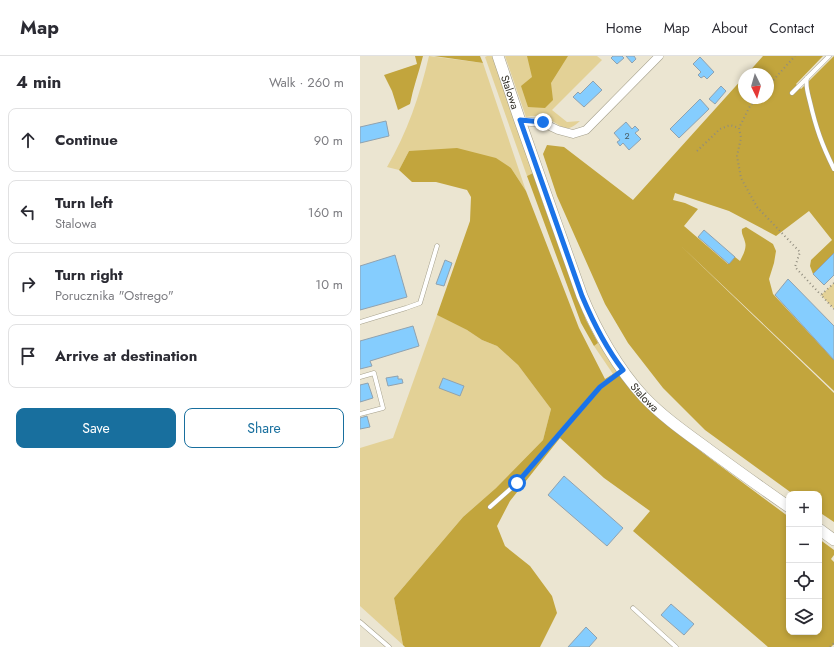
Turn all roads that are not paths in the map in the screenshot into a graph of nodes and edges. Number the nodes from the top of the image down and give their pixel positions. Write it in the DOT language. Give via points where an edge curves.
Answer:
graph roads {
  1 [pos="498,56"];
  2 [pos="659,56"];
  3 [pos="829,56"];
  4 [pos="807,78"];
  5 [pos="792,93"];
  6 [pos="520,120"];
  7 [pos="834,169"];
  8 [pos="437,246"];
  9 [pos="360,322"];
  10 [pos="623,370"];
  11 [pos="360,377"];
  12 [pos="360,414"];
  13 [pos="786,505"];
  14 [pos="490,507"];
  15 [pos="822,531"];
  16 [pos="834,540"];
  17 [pos="633,608"];
  18 [pos="360,622"];
  19 [pos="389,647"];
  20 [pos="676,647"];
  1 -- 6 [label="street, Stalowa"];
  2 -- 6 [label="street" via="586,130 573,134 543,122"];
  3 -- 4 [label="lane"];
  4 -- 5 [label="lane"];
  4 -- 7 [label="lane" via="807,90 816,128"];
  6 -- 10 [label="street, Stalowa" via="582,296 594,323"];
  8 -- 9 [label="lane" via="420,303"];
  10 -- 13 [label="street, Stalowa" via="643,396 665,416"];
  10 -- 14 [label="lane" via="600,387 517,483"];
  11 -- 12 [label="lane" via="374,373 383,408"];
  15 -- 16 [label="street"];
  17 -- 20 [label="lane"];
  18 -- 19 [label="lane"];
}
